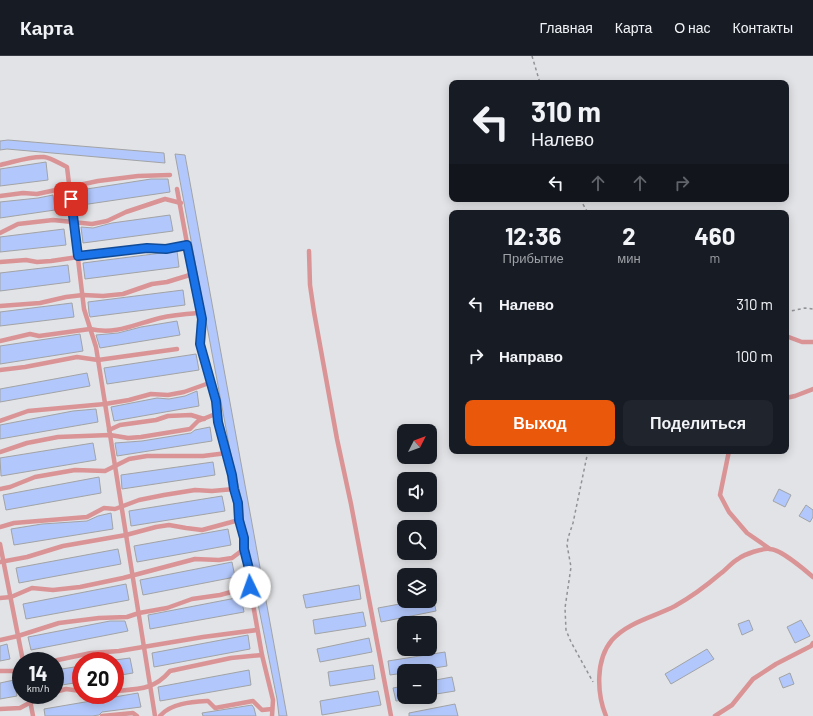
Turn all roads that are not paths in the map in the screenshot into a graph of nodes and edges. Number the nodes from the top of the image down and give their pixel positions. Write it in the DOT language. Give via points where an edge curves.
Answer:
graph roads {
  1 [pos="0,165"];
  2 [pos="170,175"];
  3 [pos="69,187"];
  4 [pos="177,189"];
  5 [pos="0,196"];
  6 [pos="181,203"];
  7 [pos="74,223"];
  8 [pos="0,233"];
  9 [pos="187,245"];
  10 [pos="309,251"];
  11 [pos="78,256"];
  12 [pos="0,262"];
  13 [pos="193,274"];
  14 [pos="83,295"];
  15 [pos="0,306"];
  16 [pos="200,313"];
  17 [pos="90,329"];
  18 [pos="789,337"];
  19 [pos="0,341"];
  20 [pos="813,342"];
  21 [pos="177,349"];
  22 [pos="98,360"];
  23 [pos="0,370"];
  24 [pos="212,382"];
  25 [pos="813,389"];
  26 [pos="789,397"];
  27 [pos="105,404"];
  28 [pos="218,413"];
  29 [pos="204,418"];
  30 [pos="0,421"];
  31 [pos="109,433"];
  32 [pos="0,452"];
  33 [pos="227,453"];
  34 [pos="728,454"];
  35 [pos="115,466"];
  36 [pos="0,489"];
  37 [pos="234,489"];
  38 [pos="121,506"];
  39 [pos="239,520"];
  40 [pos="0,527"];
  41 [pos="126,535"];
  42 [pos="0,544"];
  43 [pos="244,549"];
  44 [pos="770,549"];
  45 [pos="2,562"];
  46 [pos="133,575"];
  47 [pos="813,576"];
  48 [pos="250,587"];
  49 [pos="11,597"];
  50 [pos="0,598"];
  51 [pos="139,613"];
  52 [pos="258,630"];
  53 [pos="18,636"];
  54 [pos="0,640"];
  55 [pos="813,643"];
  56 [pos="144,646"];
  57 [pos="21,652"];
  58 [pos="262,655"];
  59 [pos="64,659"];
  60 [pos="0,671"];
  61 [pos="12,672"];
  62 [pos="150,687"];
  63 [pos="124,690"];
  64 [pos="27,704"];
  65 [pos="30,704"];
  66 [pos="0,709"];
  67 [pos="272,709"];
  68 [pos="33,716"];
  69 [pos="102,716"];
  70 [pos="137,716"];
  71 [pos="155,716"];
  72 [pos="160,716"];
  73 [pos="272,716"];
  74 [pos="391,716"];
  75 [pos="606,716"];
  76 [pos="715,716"];
  1 -- 3 [label="lane" via="44,157 67,167"];
  2 -- 3 [label="lane" via="138,176"];
  3 -- 5 [label="lane" via="37,194"];
  3 -- 7 [label="lane"];
  4 -- 6 [label="lane"];
  6 -- 7 [label="lane" via="165,199 107,221 92,224"];
  6 -- 9 [label="lane"];
  7 -- 8 [label="lane" via="52,220 18,224"];
  7 -- 11 [label="lane"];
  9 -- 11 [label="lane"];
  9 -- 13 [label="lane"];
  10 -- 74 [label="lane" via="314,312"];
  11 -- 12 [label="lane" via="51,261"];
  11 -- 14 [label="lane"];
  13 -- 14 [label="lane" via="123,294"];
  13 -- 16 [label="lane"];
  14 -- 15 [label="lane" via="40,303"];
  14 -- 17 [label="lane"];
  16 -- 17 [label="lane" via="160,318 127,329"];
  16 -- 24 [label="lane" via="200,344"];
  17 -- 19 [label="lane" via="39,336 30,334"];
  17 -- 22 [label="lane"];
  18 -- 20 [label="lane" via="802,342"];
  21 -- 22 [label="lane"];
  22 -- 23 [label="lane" via="77,357"];
  22 -- 27 [label="lane"];
  24 -- 27 [label="lane" via="184,392 152,394"];
  24 -- 28 [label="lane"];
  25 -- 26 [label="lane"];
  27 -- 30 [label="lane" via="28,411"];
  27 -- 31 [label="lane"];
  28 -- 29 [label="lane"];
  28 -- 33 [label="lane"];
  29 -- 31 [label="lane" via="191,415 168,416 120,426"];
  29 -- 31 [label="lane" via="190,429 141,437 128,438"];
  31 -- 32 [label="lane" via="58,437"];
  31 -- 35 [label="lane"];
  33 -- 35 [label="lane" via="203,456 148,456 130,459"];
  33 -- 37 [label="lane"];
  34 -- 44 [label="lane" via="720,495 729,512 747,533"];
  35 -- 36 [label="lane" via="105,471 75,470 35,477"];
  35 -- 38 [label="lane"];
  37 -- 38 [label="lane" via="180,492"];
  37 -- 39 [label="lane"];
  38 -- 40 [label="lane" via="115,509 104,508 87,517 14,523"];
  38 -- 41 [label="lane"];
  39 -- 41 [label="lane" via="202,530 169,525"];
  39 -- 43 [label="lane"];
  41 -- 45 [label="lane" via="63,546"];
  41 -- 46 [label="lane"];
  42 -- 45 [label="lane"];
  43 -- 46 [label="lane" via="232,558 195,558"];
  43 -- 48 [label="lane"];
  44 -- 47 [label="lane" via="790,559"];
  44 -- 75 [label="lane" via="737,559 690,598 624,629 611,641 600,672 600,694"];
  45 -- 49 [label="lane"];
  46 -- 49 [label="lane" via="80,587 53,590 32,588"];
  46 -- 51 [label="lane"];
  48 -- 51 [label="lane"];
  48 -- 52 [label="lane"];
  49 -- 50 [label="lane"];
  49 -- 53 [label="lane"];
  51 -- 53 [label="lane" via="127,617 59,623"];
  51 -- 56 [label="lane"];
  52 -- 56 [label="lane"];
  52 -- 58 [label="lane"];
  53 -- 54 [label="lane"];
  53 -- 57 [label="lane"];
  55 -- 76 [label="lane" via="753,679 732,705"];
  56 -- 59 [label="lane"];
  56 -- 62 [label="lane"];
  58 -- 62 [label="lane" via="231,658 170,671"];
  58 -- 67 [label="lane" via="273,700"];
  60 -- 61 [label="lane"];
  62 -- 63 [label="lane"];
  62 -- 71 [label="lane"];
  64 -- 66 [label="lane" via="20,708"];
  65 -- 68 [label="lane"];
  67 -- 72 [label="lane" via="262,710 253,701 215,708 208,701 191,702 166,709"];
  67 -- 73 [label="lane"];
  69 -- 70 [label="lane" via="133,712"];
}
